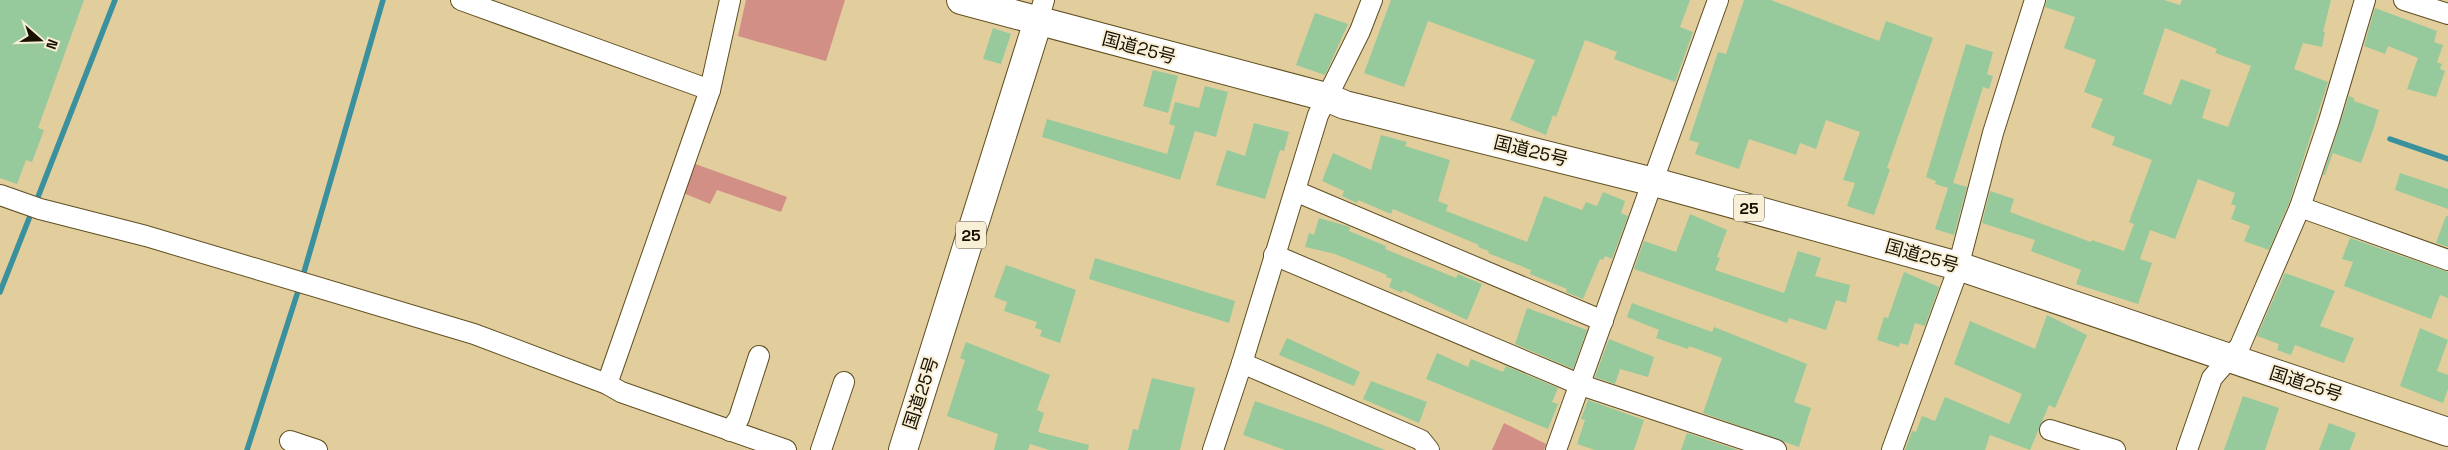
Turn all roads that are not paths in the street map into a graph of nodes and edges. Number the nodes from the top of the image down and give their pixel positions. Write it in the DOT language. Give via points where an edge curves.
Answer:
graph roads {
  1 [pos="461,0"];
  2 [pos="730,0"];
  3 [pos="961,0"];
  4 [pos="1372,0"];
  5 [pos="1718,0"];
  6 [pos="2036,0"];
  7 [pos="2365,0"];
  8 [pos="2404,0"];
  9 [pos="1041,10"];
  10 [pos="2448,14"];
  11 [pos="710,90"];
  12 [pos="1326,97"];
  13 [pos="1654,182"];
  14 [pos="1295,191"];
  15 [pos="0,195"];
  16 [pos="2300,207"];
  17 [pos="1274,255"];
  18 [pos="2448,260"];
  19 [pos="1958,266"];
  20 [pos="1604,321"];
  21 [pos="759,356"];
  22 [pos="2228,358"];
  23 [pos="1242,363"];
  24 [pos="844,382"];
  25 [pos="607,384"];
  26 [pos="1580,385"];
  27 [pos="2050,430"];
  28 [pos="730,431"];
  29 [pos="2448,432"];
  30 [pos="290,441"];
  31 [pos="317,450"];
  32 [pos="786,450"];
  33 [pos="821,450"];
  34 [pos="902,450"];
  35 [pos="1213,450"];
  36 [pos="1430,450"];
  37 [pos="1556,450"];
  38 [pos="1776,450"];
  39 [pos="1892,450"];
  40 [pos="2115,450"];
  41 [pos="2187,450"];
  1 -- 11 [label="street"];
  2 -- 11 [label="street"];
  3 -- 9 [label="highway"];
  4 -- 12 [label="street"];
  5 -- 13 [label="street"];
  6 -- 19 [label="street" via="1993,133"];
  7 -- 16 [label="street"];
  8 -- 10 [label="street"];
  9 -- 12 [label="highway, 国道25号 / 25"];
  9 -- 34 [label="highway, 国道25号 / 25"];
  11 -- 25 [label="street"];
  12 -- 13 [label="highway, 国道25号 / 25" via="1345,105"];
  12 -- 14 [label="street"];
  13 -- 19 [label="highway, 国道25号 / 25"];
  13 -- 20 [label="street"];
  14 -- 17 [label="street"];
  14 -- 20 [label="street"];
  15 -- 25 [label="street" via="474,334"];
  16 -- 18 [label="street"];
  16 -- 22 [label="street" via="2240,346"];
  17 -- 23 [label="street"];
  17 -- 26 [label="street"];
  19 -- 22 [label="highway, 国道25号 / 25"];
  19 -- 39 [label="street"];
  20 -- 26 [label="street"];
  21 -- 28 [label="street" via="739,418"];
  22 -- 29 [label="highway, 国道25号 / 25"];
  22 -- 41 [label="street" via="2212,378"];
  23 -- 35 [label="street"];
  23 -- 36 [label="street" via="1420,440"];
  24 -- 33 [label="street"];
  25 -- 28 [label="street"];
  26 -- 37 [label="street"];
  26 -- 38 [label="street"];
  27 -- 40 [label="street"];
  28 -- 32 [label="street"];
  30 -- 31 [label="street"];
}
